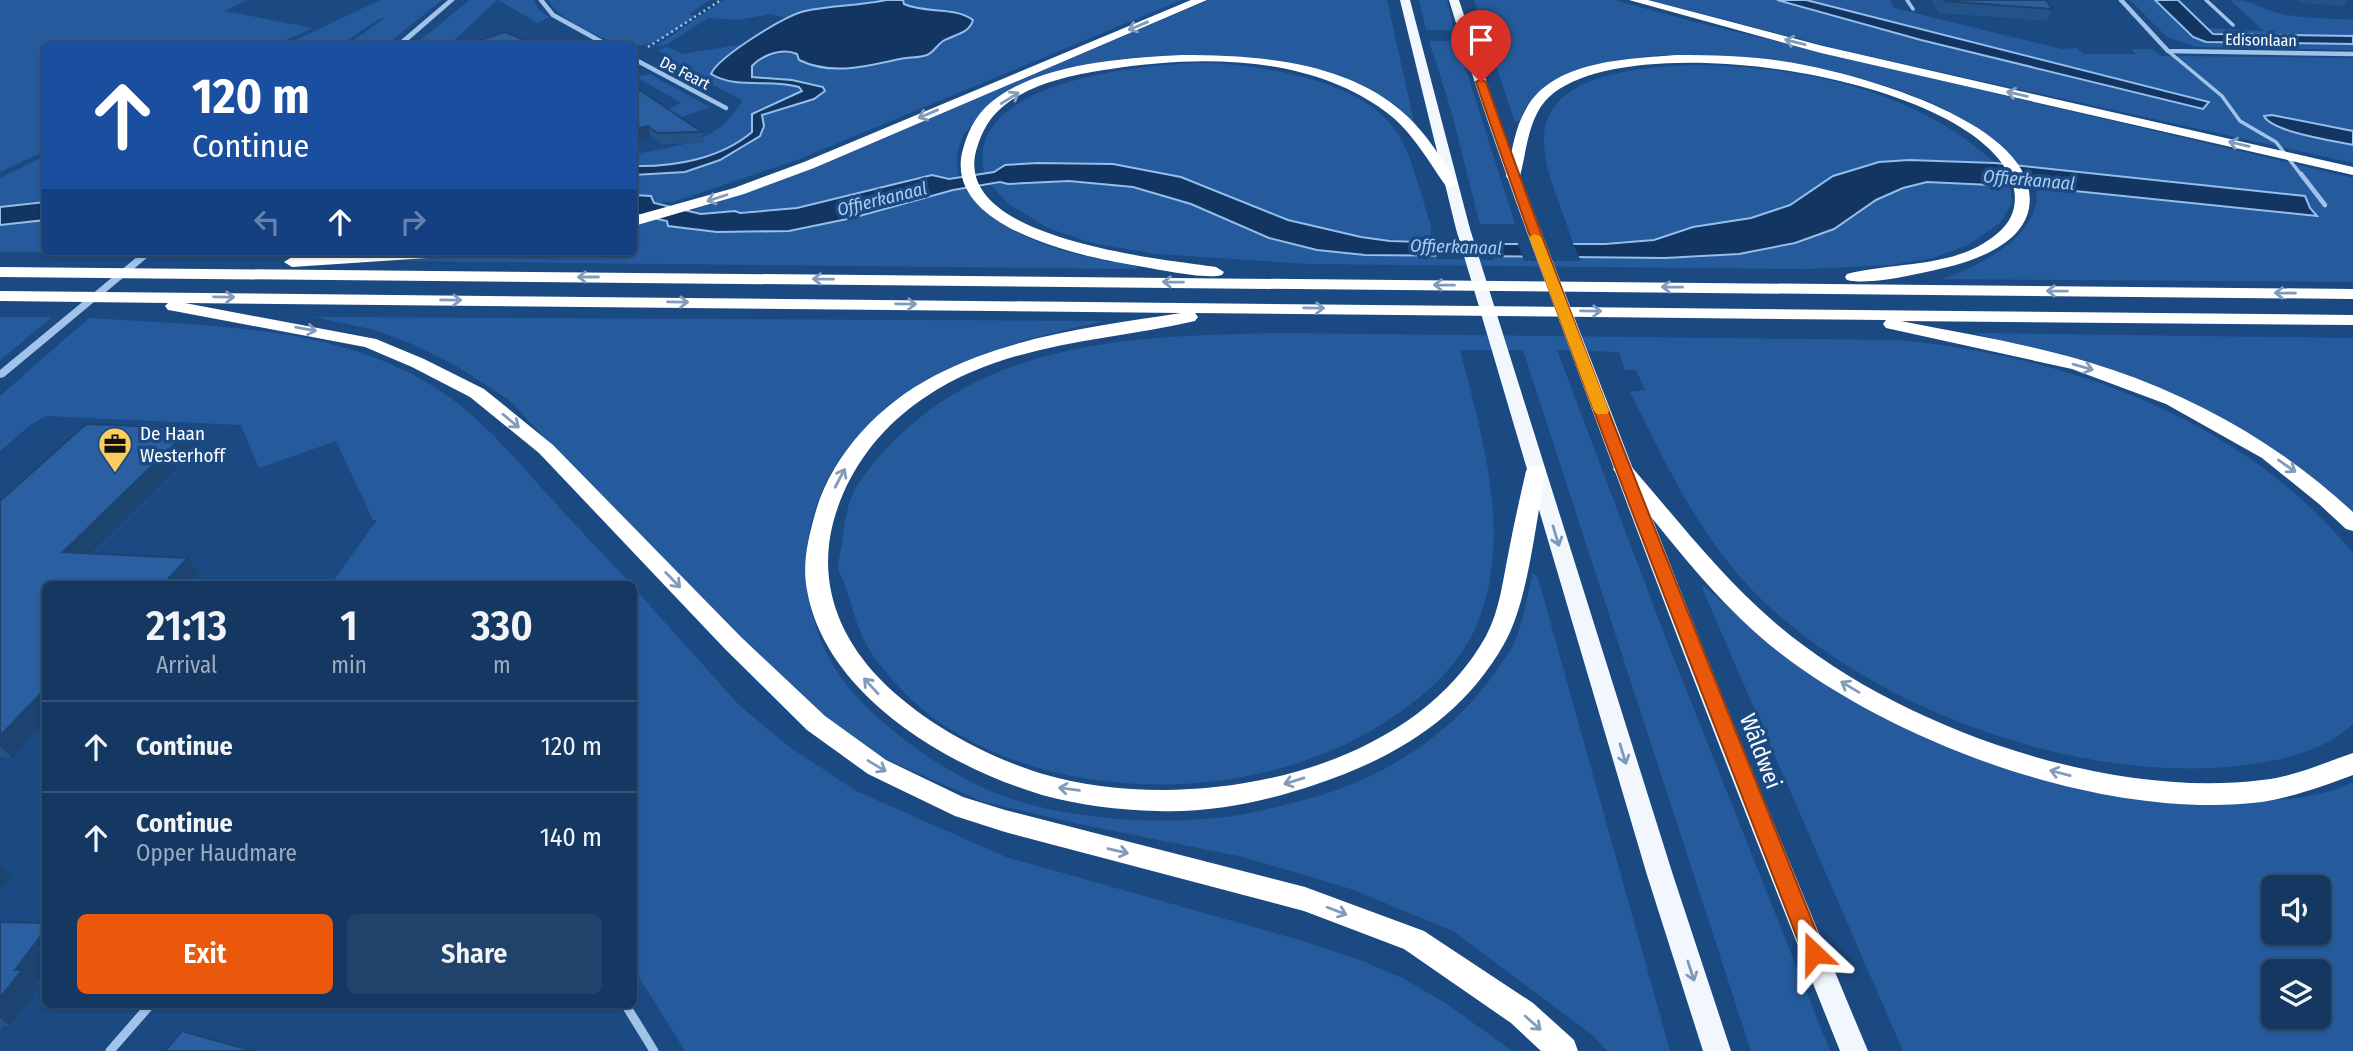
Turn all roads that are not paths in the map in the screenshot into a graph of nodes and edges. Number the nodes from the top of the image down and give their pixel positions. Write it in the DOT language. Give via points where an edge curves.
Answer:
graph roads {
  1 [pos="452,0"];
  2 [pos="541,0"];
  3 [pos="1201,0"];
  4 [pos="1405,0"];
  5 [pos="1454,0"];
  6 [pos="1635,0"];
  7 [pos="1907,0"];
  8 [pos="2121,0"];
  9 [pos="2206,0"];
  10 [pos="1913,9"];
  11 [pos="2233,25"];
  12 [pos="402,42"];
  13 [pos="602,42"];
  14 [pos="2168,51"];
  15 [pos="2353,54"];
  16 [pos="637,61"];
  17 [pos="726,108"];
  18 [pos="2286,155"];
  19 [pos="2353,170"];
  20 [pos="1513,176"];
  21 [pos="1451,183"];
  22 [pos="2325,205"];
  23 [pos="640,220"];
  24 [pos="1532,231"];
  25 [pos="144,256"];
  26 [pos="380,256"];
  27 [pos="0,272"];
  28 [pos="112,273"];
  29 [pos="1290,283"];
  30 [pos="1740,288"];
  31 [pos="2353,294"];
  32 [pos="0,296"];
  33 [pos="131,296"];
  34 [pos="1246,308"];
  35 [pos="1842,314"];
  36 [pos="2353,320"];
  37 [pos="1588,374"];
  38 [pos="0,376"];
  39 [pos="1623,469"];
  40 [pos="1536,471"];
  41 [pos="2353,524"];
  42 [pos="2353,763"];
  43 [pos="148,1008"];
  44 [pos="627,1008"];
  45 [pos="110,1051"];
  46 [pos="654,1051"];
  47 [pos="1563,1051"];
  48 [pos="1717,1051"];
  49 [pos="1854,1051"];
  1 -- 12 [label="street"];
  2 -- 13 [label="street" via="553,15"];
  3 -- 23 [label="highway, one-way" via="809,165"];
  4 -- 21 [label="highway"];
  5 -- 20 [label="highway"];
  18 -- 6 [label="highway, one-way" via="1821,49"];
  7 -- 10 [label="lane"];
  8 -- 14 [label="street"];
  9 -- 11 [label="lane"];
  14 -- 15 [label="street, Edisonlaan"];
  14 -- 18 [label="lane" via="2222,96 2240,121 2276,142"];
  16 -- 17 [label="street, De Feart"];
  18 -- 19 [label="highway"];
  18 -- 22 [label="lane"];
  20 -- 24 [label="highway"];
  20 -- 30 [label="highway" via="1529,117 1545,95 1595,69 1677,59 1745,60 1835,75 1930,107 1971,130 2020,177 2022,208 2005,236 1952,261 1898,273"];
  29 -- 21 [label="highway, one-way" via="1126,260 1076,249 1019,226 995,211 974,189 967,173 967,148 980,124 1004,101 1035,84 1108,64 1216,57 1293,68 1356,88 1404,121"];
  21 -- 40 [label="highway"];
  24 -- 37 [label="highway"];
  25 -- 38 [label="street"];
  26 -- 28 [label="highway"];
  27 -- 28 [label="highway"];
  29 -- 28 [label="highway, one-way"];
  30 -- 29 [label="highway, one-way"];
  31 -- 30 [label="highway, one-way"];
  32 -- 33 [label="highway"];
  33 -- 34 [label="highway, one-way"];
  33 -- 47 [label="highway, one-way" via="370,343 477,393 546,449 816,723 877,767 1005,821 1305,899 1414,940 1522,1013"];
  34 -- 35 [label="highway, one-way"];
  40 -- 34 [label="highway, one-way" via="1510,606 1473,674 1438,711 1408,733 1337,767 1258,792 1206,799 1144,799 1046,785 963,754 895,711 847,660 828,624 819,593 816,555 821,521 855,450 897,408 940,380 1013,350 1065,336"];
  35 -- 36 [label="highway"];
  35 -- 41 [label="highway, one-way" via="2034,353 2105,373 2254,443 2300,475"];
  37 -- 39 [label="highway, Wâldwei"];
  42 -- 39 [label="highway, one-way" via="2262,791 2167,791 2073,776 1975,747 1874,702 1789,647 1706,568"];
  39 -- 49 [label="highway, Wâldwei"];
  40 -- 48 [label="highway, one-way"];
  43 -- 45 [label="street"];
  44 -- 46 [label="street"];
}
